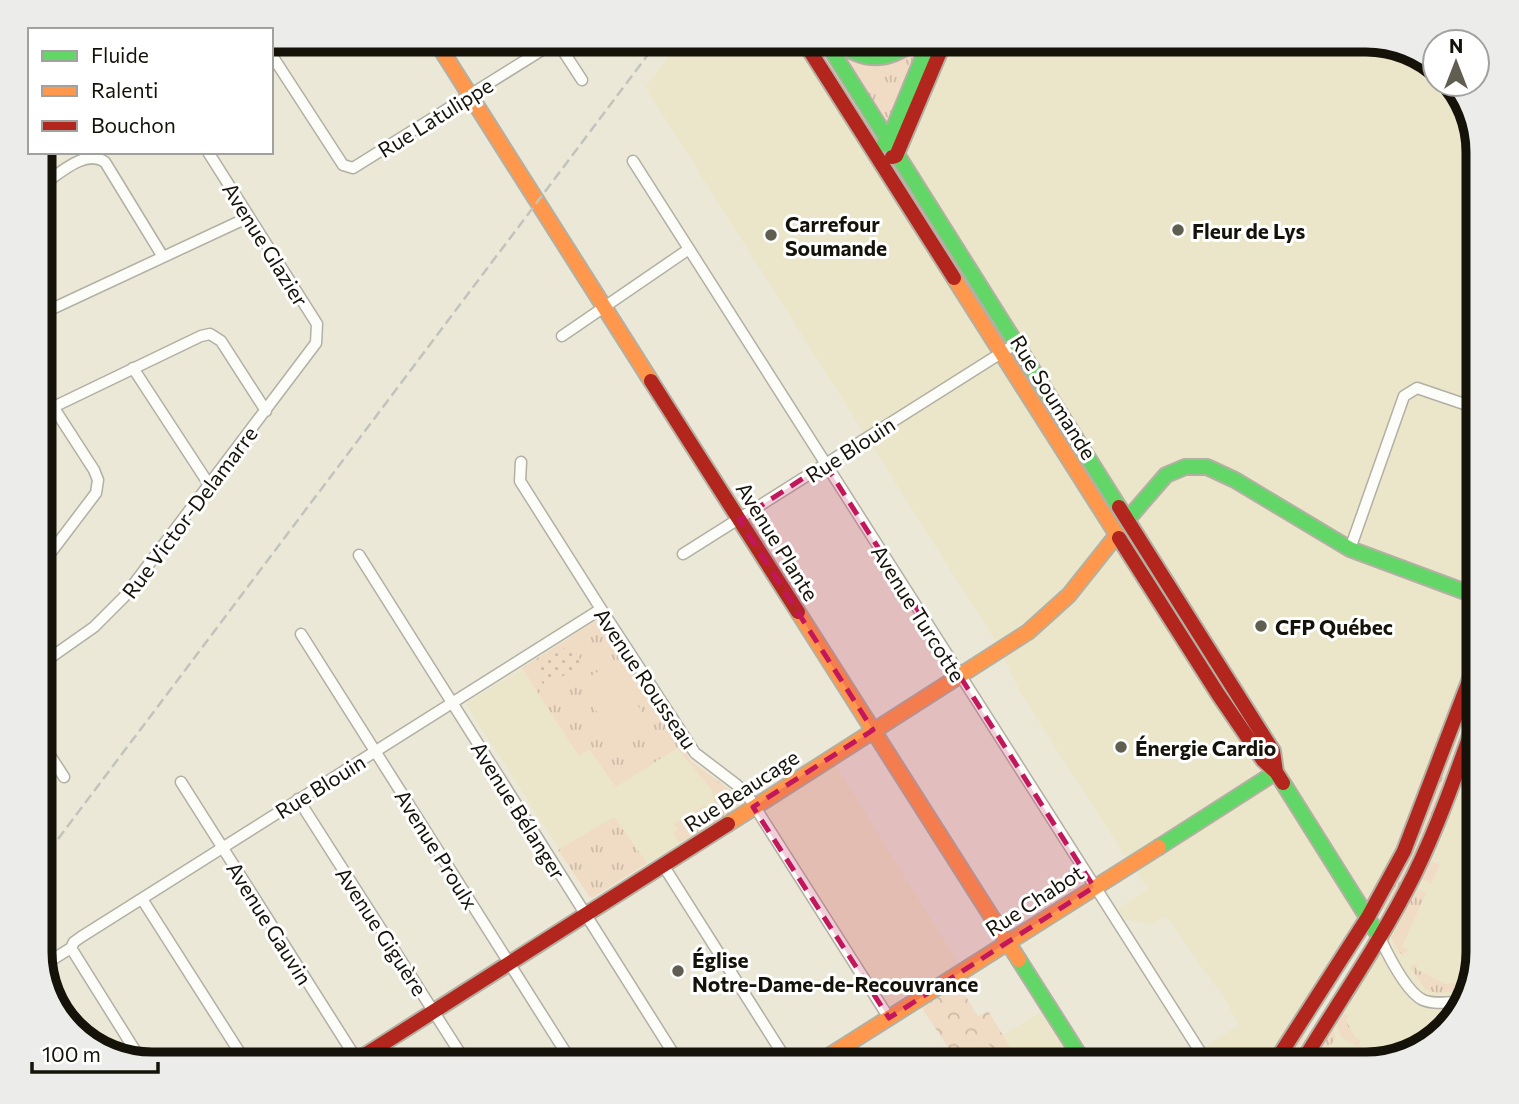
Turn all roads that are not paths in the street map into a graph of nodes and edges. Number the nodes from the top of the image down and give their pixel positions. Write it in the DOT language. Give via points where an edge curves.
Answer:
graph roads {
  1 [pos="443,52"];
  2 [pos="538,52"];
  3 [pos="564,52"];
  4 [pos="811,52"];
  5 [pos="832,52"];
  6 [pos="850,52"];
  7 [pos="901,52"];
  8 [pos="925,52"];
  9 [pos="940,52"];
  10 [pos="273,57"];
  11 [pos="582,80"];
  12 [pos="470,95"];
  13 [pos="888,142"];
  14 [pos="209,154"];
  15 [pos="877,156"];
  16 [pos="896,156"];
  17 [pos="633,161"];
  18 [pos="53,178"];
  19 [pos="249,216"];
  20 [pos="689,249"];
  21 [pos="163,257"];
  22 [pos="604,305"];
  23 [pos="53,308"];
  24 [pos="562,336"];
  25 [pos="317,338"];
  26 [pos="1017,343"];
  27 [pos="1002,352"];
  28 [pos="133,368"];
  29 [pos="1466,405"];
  30 [pos="53,407"];
  31 [pos="53,408"];
  32 [pos="266,411"];
  33 [pos="521,462"];
  34 [pos="825,464"];
  35 [pos="210,486"];
  36 [pos="739,520"];
  37 [pos="1127,520"];
  38 [pos="1116,536"];
  39 [pos="53,549"];
  40 [pos="1350,549"];
  41 [pos="683,554"];
  42 [pos="359,555"];
  43 [pos="1466,592"];
  44 [pos="601,610"];
  45 [pos="301,634"];
  46 [pos="53,656"];
  47 [pos="959,676"];
  48 [pos="1466,689"];
  49 [pos="453,703"];
  50 [pos="873,730"];
  51 [pos="1466,744"];
  52 [pos="376,751"];
  53 [pos="53,760"];
  54 [pos="1276,772"];
  55 [pos="64,777"];
  56 [pos="181,782"];
  57 [pos="298,799"];
  58 [pos="753,807"];
  59 [pos="222,847"];
  60 [pos="663,865"];
  61 [pos="1094,887"];
  62 [pos="142,900"];
  63 [pos="586,914"];
  64 [pos="1368,917"];
  65 [pos="1379,936"];
  66 [pos="1008,942"];
  67 [pos="71,948"];
  68 [pos="53,959"];
  69 [pos="509,963"];
  70 [pos="1453,1001"];
  71 [pos="433,1011"];
  72 [pos="889,1018"];
  73 [pos="135,1050"];
  74 [pos="239,1052"];
  75 [pos="349,1052"];
  76 [pos="372,1052"];
  77 [pos="459,1052"];
  78 [pos="565,1052"];
  79 [pos="672,1052"];
  80 [pos="781,1052"];
  81 [pos="835,1052"];
  82 [pos="1077,1052"];
  83 [pos="1200,1052"];
  84 [pos="1282,1052"];
  85 [pos="1308,1052"];
  1 -- 12 [label="street, Avenue Plante"];
  2 -- 12 [label="street, Rue Latulippe"];
  3 -- 11 [label="street"];
  4 -- 15 [label="street, Rue Soumande"];
  5 -- 13 [label="street, Rue Soumande"];
  6 -- 7 [label="street" via="874,58"];
  8 -- 13 [label="street"];
  9 -- 16 [label="street"];
  10 -- 12 [label="street, Rue Latulippe" via="347,168 359,165"];
  12 -- 22 [label="street, Avenue Plante"];
  13 -- 15 [label="street"];
  13 -- 16 [label="street, Rue Soumande"];
  14 -- 19 [label="street, Avenue Glazier"];
  15 -- 16 [label="street"];
  15 -- 27 [label="street, Rue Soumande"];
  16 -- 26 [label="street, Rue Soumande"];
  17 -- 20 [label="street, Avenue Turcotte"];
  18 -- 21 [label="street" via="85,158 105,162"];
  19 -- 21 [label="street"];
  19 -- 25 [label="street, Avenue Glazier" via="317,324"];
  20 -- 22 [label="street"];
  20 -- 34 [label="street, Avenue Turcotte"];
  21 -- 23 [label="street"];
  22 -- 24 [label="street"];
  22 -- 36 [label="street, Avenue Plante"];
  25 -- 32 [label="street, Rue Victor-Delamarre"];
  26 -- 27 [label="street, Rue Blouin"];
  26 -- 37 [label="street, Rue Soumande"];
  27 -- 34 [label="street, Rue Blouin"];
  27 -- 38 [label="street, Rue Soumande"];
  28 -- 30 [label="street"];
  28 -- 32 [label="street" via="210,334 221,341"];
  28 -- 35 [label="street"];
  29 -- 40 [label="street" via="1417,388 1405,396"];
  31 -- 39 [label="street" via="94,470 98,486"];
  32 -- 35 [label="street, Rue Victor-Delamarre"];
  33 -- 44 [label="street, Avenue Rousseau" via="520,481"];
  34 -- 36 [label="street, Rue Blouin"];
  34 -- 47 [label="street, Avenue Turcotte"];
  35 -- 46 [label="street, Rue Victor-Delamarre" via="115,608"];
  36 -- 41 [label="street, Rue Blouin"];
  36 -- 50 [label="street, Avenue Plante"];
  37 -- 38 [label="street, Rue Beaucage"];
  37 -- 40 [label="street" via="1166,475 1185,467 1207,467"];
  37 -- 54 [label="street, Rue Soumande" via="1273,751"];
  38 -- 47 [label="street, Rue Beaucage" via="1053,611"];
  38 -- 54 [label="street, Rue Soumande" via="1225,705 1263,761"];
  40 -- 43 [label="street"];
  42 -- 49 [label="street, Avenue Bélanger"];
  44 -- 49 [label="street, Rue Blouin"];
  44 -- 58 [label="street, Avenue Rousseau" via="695,753 737,785"];
  45 -- 52 [label="street, Avenue Proulx"];
  47 -- 50 [label="street, Rue Beaucage"];
  47 -- 61 [label="street, Avenue Turcotte"];
  48 -- 64 [label="street" via="1404,851"];
  49 -- 52 [label="street, Rue Blouin"];
  49 -- 63 [label="street, Avenue Bélanger"];
  50 -- 58 [label="street, Rue Beaucage"];
  50 -- 66 [label="street, Avenue Plante"];
  51 -- 65 [label="street" via="1422,859"];
  52 -- 57 [label="street, Rue Blouin"];
  52 -- 69 [label="street, Avenue Proulx"];
  53 -- 55 [label="street"];
  54 -- 61 [label="street, Rue Chabot"];
  54 -- 64 [label="street, Rue Soumande"];
  56 -- 59 [label="street, Avenue Gauvin"];
  57 -- 59 [label="street, Rue Blouin"];
  57 -- 71 [label="street, Avenue Giguère"];
  58 -- 60 [label="street, Rue Beaucage"];
  58 -- 72 [label="street, Avenue Rousseau"];
  59 -- 62 [label="street, Rue Blouin"];
  59 -- 75 [label="street, Avenue Gauvin"];
  60 -- 63 [label="street, Rue Beaucage"];
  60 -- 80 [label="street"];
  61 -- 66 [label="street, Rue Chabot"];
  61 -- 83 [label="street, Avenue Turcotte"];
  62 -- 67 [label="street, Rue Blouin" via="81,937"];
  62 -- 74 [label="street"];
  63 -- 69 [label="street, Rue Beaucage"];
  63 -- 79 [label="street, Avenue Bélanger"];
  64 -- 65 [label="street, Rue Soumande"];
  64 -- 84 [label="street"];
  65 -- 70 [label="street" via="1414,994 1431,1002"];
  65 -- 85 [label="street"];
  66 -- 72 [label="street, Rue Chabot"];
  66 -- 82 [label="street, Avenue Plante"];
  67 -- 68 [label="street, Rue Blouin"];
  67 -- 73 [label="street"];
  69 -- 71 [label="street, Rue Beaucage"];
  69 -- 78 [label="street, Avenue Proulx"];
  71 -- 76 [label="street, Rue Beaucage"];
  71 -- 77 [label="street, Avenue Giguère"];
  72 -- 81 [label="street, Rue Chabot"];
}
